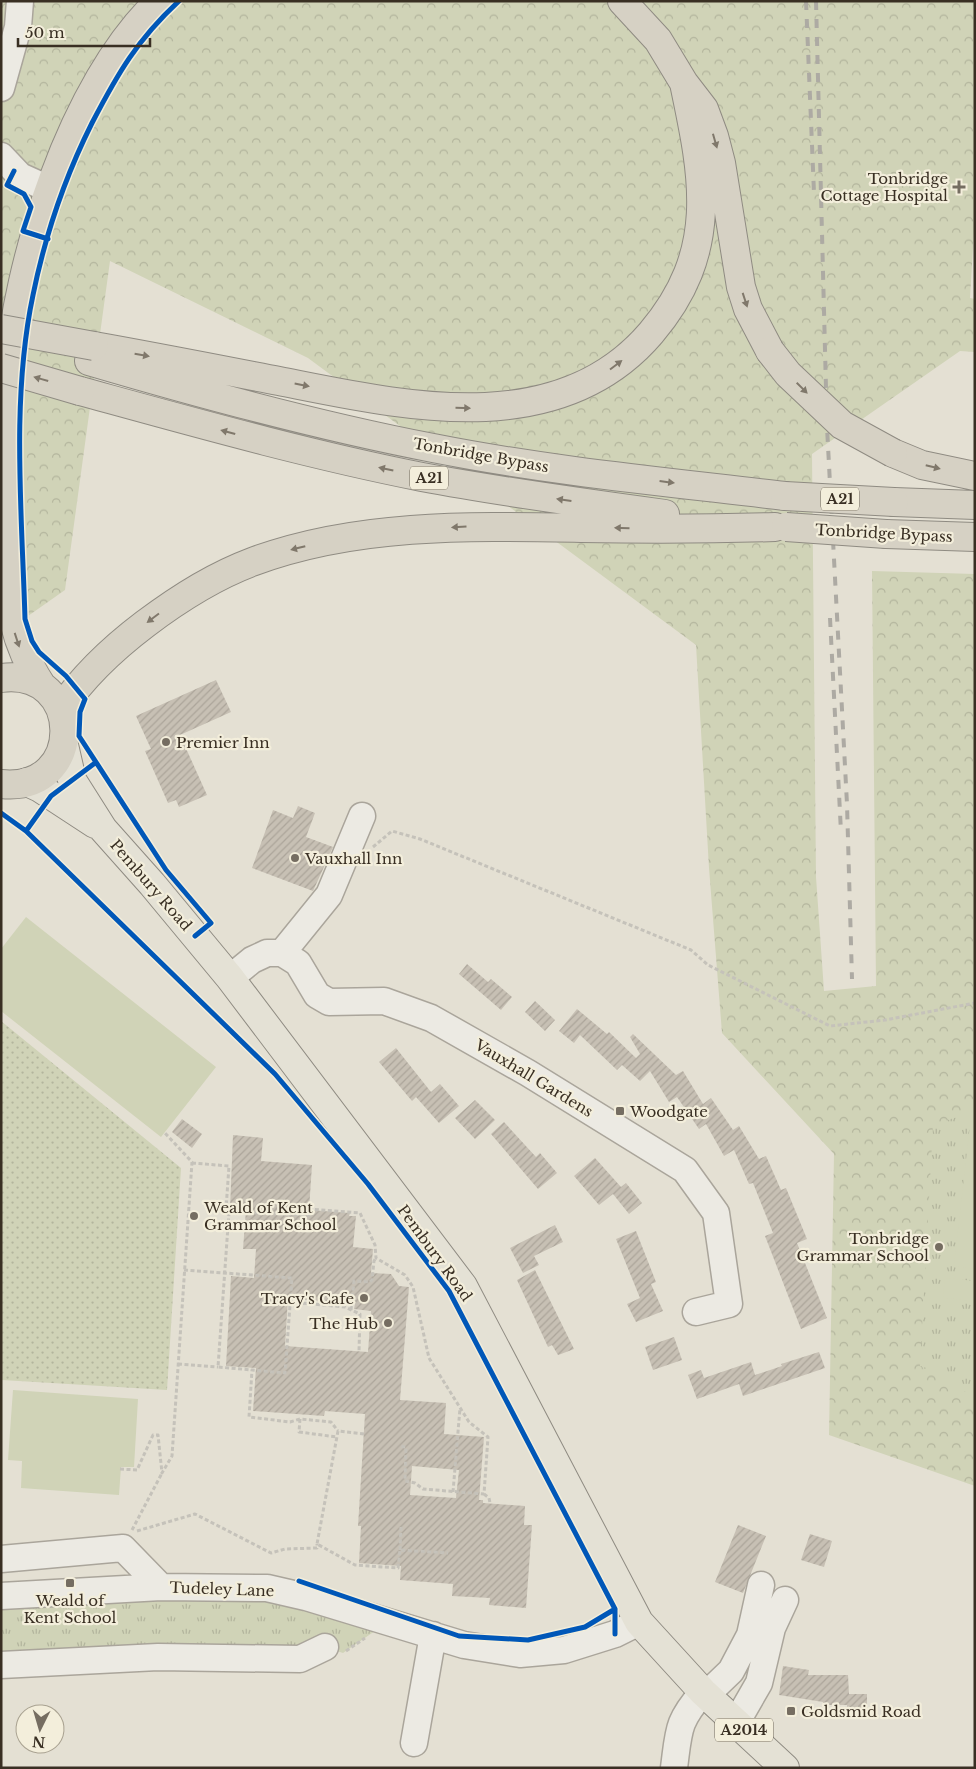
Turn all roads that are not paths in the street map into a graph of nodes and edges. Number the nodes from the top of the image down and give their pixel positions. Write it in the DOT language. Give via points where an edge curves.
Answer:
graph roads {
  1 [pos="20,1"];
  2 [pos="159,1"];
  3 [pos="622,1"];
  4 [pos="684,83"];
  5 [pos="1,88"];
  6 [pos="5,165"];
  7 [pos="50,190"];
  8 [pos="1,330"];
  9 [pos="92,354"];
  10 [pos="1,368"];
  11 [pos="975,476"];
  12 [pos="975,505"];
  13 [pos="780,527"];
  14 [pos="975,537"];
  15 [pos="7,575"];
  16 [pos="1,605"];
  17 [pos="1,678"];
  18 [pos="42,686"];
  19 [pos="61,709"];
  20 [pos="64,745"];
  21 [pos="10,785"];
  22 [pos="362,816"];
  23 [pos="103,829"];
  24 [pos="282,953"];
  25 [pos="230,978"];
  26 [pos="696,1312"];
  27 [pos="1,1559"];
  28 [pos="761,1585"];
  29 [pos="162,1586"];
  30 [pos="1,1596"];
  31 [pos="785,1600"];
  32 [pos="639,1622"];
  33 [pos="433,1635"];
  34 [pos="325,1647"];
  35 [pos="1,1665"];
  36 [pos="705,1694"];
  37 [pos="736,1723"];
  38 [pos="414,1743"];
  39 [pos="674,1768"];
  40 [pos="785,1768"];
  1 -- 5 [label="street" via="18,28"];
  2 -- 7 [label="highway" via="124,40 96,84 65,146"];
  3 -- 4 [label="highway" via="658,40"];
  9 -- 4 [label="highway, one-way" via="430,407 508,406 551,397 578,386 612,369 638,348 674,302 691,267 699,235 702,173"];
  4 -- 11 [label="highway, one-way, bridge" via="704,109 714,136 741,287 751,316 770,351 788,374 842,425 893,454"];
  6 -- 7 [label="street"];
  7 -- 15 [label="highway" via="26,268 8,379"];
  8 -- 9 [label="highway, bridge"];
  9 -- 12 [label="highway, Tonbridge Bypass / A21, one-way, bridge" via="174,386 433,448 524,464 785,496"];
  13 -- 10 [label="highway, Tonbridge Bypass / A21, one-way, bridge" via="517,494 421,476 254,439"];
  13 -- 14 [label="highway, Tonbridge Bypass / A21, bridge"];
  13 -- 19 [label="highway, one-way" via="464,527 399,530 340,538 252,562 182,596 89,672"];
  15 -- 16 [label="highway"];
  15 -- 18 [label="highway, one-way" via="11,621 19,647"];
  17 -- 18 [label="highway" via="28,679"];
  18 -- 19 [label="highway"];
  19 -- 20 [label="highway" via="66,727"];
  20 -- 21 [label="highway" via="50,768 40,777"];
  20 -- 23 [label="main road, Pembury Road / A2014" via="72,780"];
  21 -- 23 [label="main road, Pembury Road / A2014" via="40,788"];
  22 -- 24 [label="street" via="329,895"];
  23 -- 25 [label="main road, Pembury Road / A2014"];
  24 -- 25 [label="street" via="267,953 252,960"];
  24 -- 26 [label="street, Vauxhall Gardens" via="298,963 317,995 329,1002 384,1001 431,1018 528,1073 685,1170 716,1213 728,1288 729,1304"];
  25 -- 32 [label="main road, Pembury Road / A2014" via="463,1286"];
  27 -- 29 [label="street" via="123,1548"];
  28 -- 36 [label="street" via="750,1634 731,1671"];
  29 -- 30 [label="street, Tudeley Lane"];
  29 -- 33 [label="street, Tudeley Lane" via="267,1588"];
  31 -- 37 [label="street" via="772,1628 759,1683"];
  32 -- 33 [label="street, Tudeley Lane" via="615,1634 564,1650 520,1654 464,1645"];
  32 -- 36 [label="main road, Pembury Road / A2014"];
  33 -- 38 [label="street"];
  34 -- 35 [label="street" via="300,1659 158,1657"];
  36 -- 37 [label="main road, Pembury Road / A2014"];
  36 -- 39 [label="street" via="689,1708 680,1725"];
  37 -- 40 [label="main road, Pembury Road / A2014"];
}
